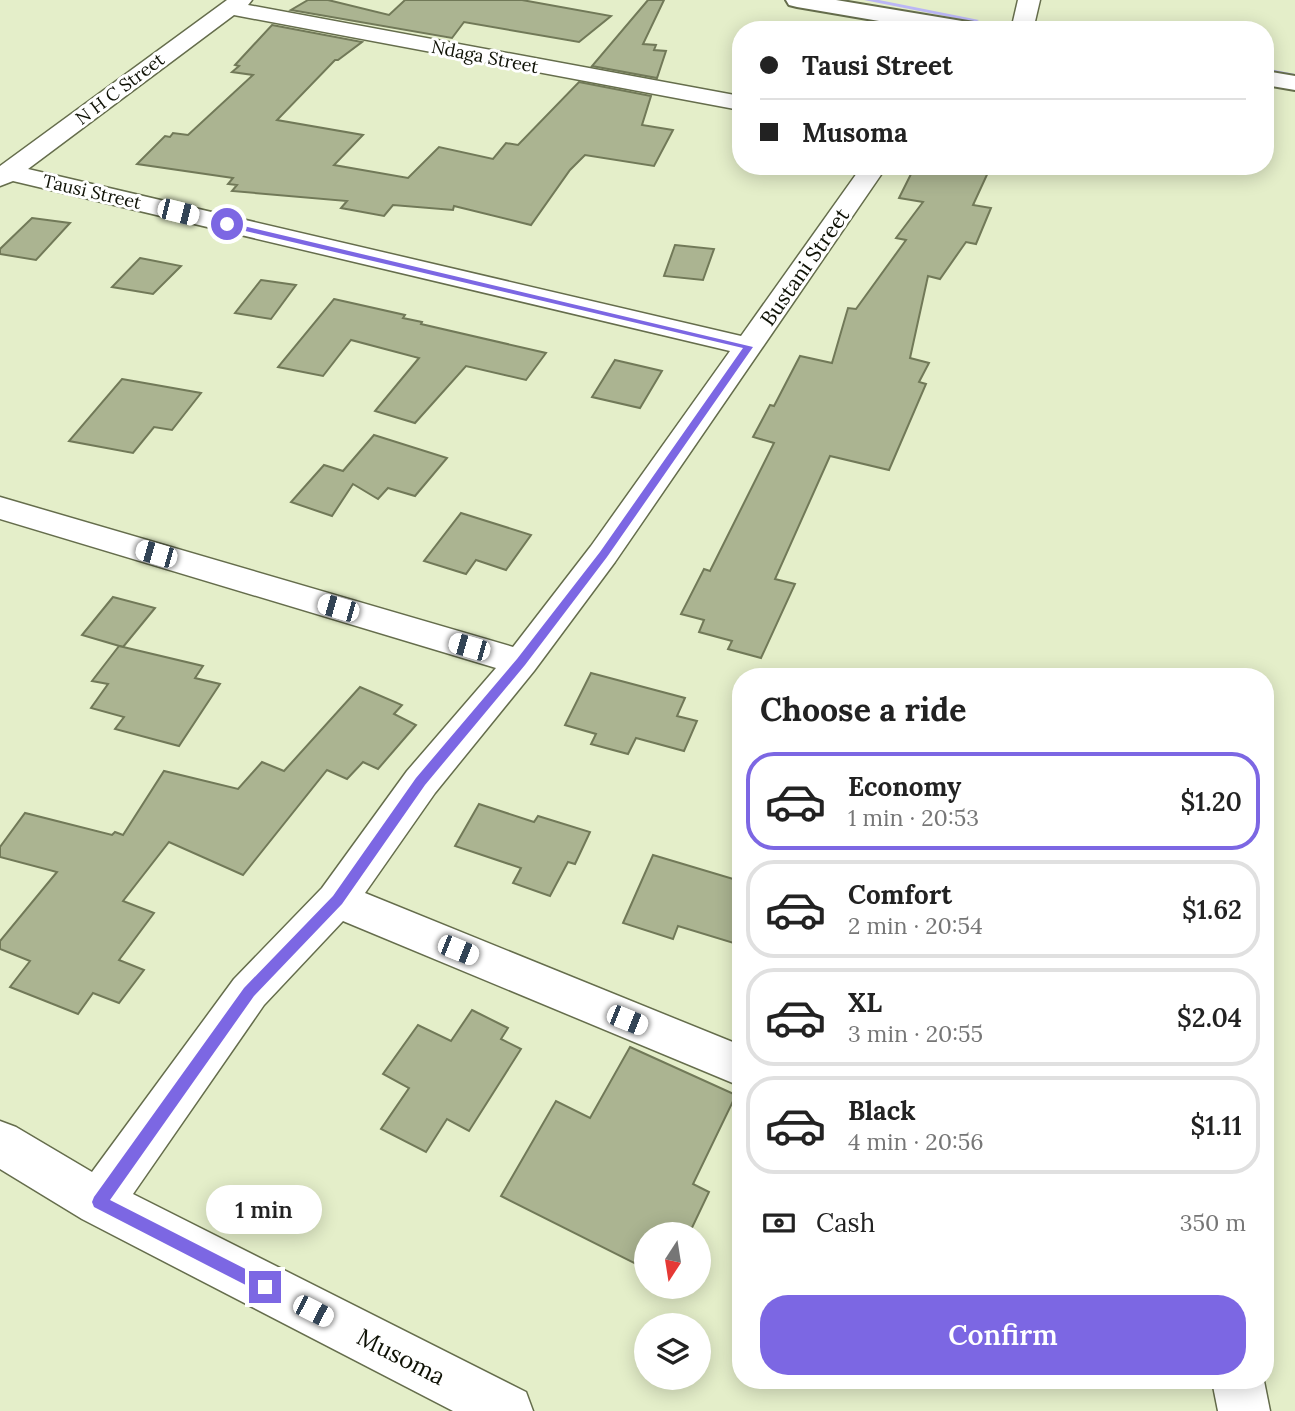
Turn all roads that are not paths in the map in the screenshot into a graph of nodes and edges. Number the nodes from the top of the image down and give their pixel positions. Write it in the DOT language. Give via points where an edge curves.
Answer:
graph roads {
  1 [pos="1029,0"];
  2 [pos="807,1"];
  3 [pos="235,4"];
  4 [pos="911,21"];
  5 [pos="1024,21"];
  6 [pos="1274,80"];
  7 [pos="1295,83"];
  8 [pos="732,101"];
  9 [pos="4,175"];
  10 [pos="869,175"];
  11 [pos="749,347"];
  12 [pos="0,508"];
  13 [pos="521,662"];
  14 [pos="337,900"];
  15 [pos="732,1063"];
  16 [pos="0,1143"];
  17 [pos="99,1202"];
  18 [pos="1240,1389"];
  19 [pos="487,1406"];
  20 [pos="1244,1411"];
  1 -- 5 [label="street"];
  2 -- 4 [label="main road"];
  3 -- 8 [label="street, Ndaga Street"];
  3 -- 9 [label="street, N H C Street"];
  6 -- 7 [label="main road"];
  9 -- 11 [label="street, Tausi Street"];
  10 -- 11 [label="street, Bustani Street"];
  11 -- 13 [label="street, Bustani Street"];
  12 -- 13 [label="street"];
  13 -- 14 [label="street, Bustani Street" via="421,782"];
  14 -- 15 [label="street"];
  14 -- 17 [label="street, Bustani Street" via="249,992"];
  16 -- 17 [label="street, Musoma"];
  17 -- 19 [label="street, Musoma"];
  18 -- 20 [label="street"];
}
